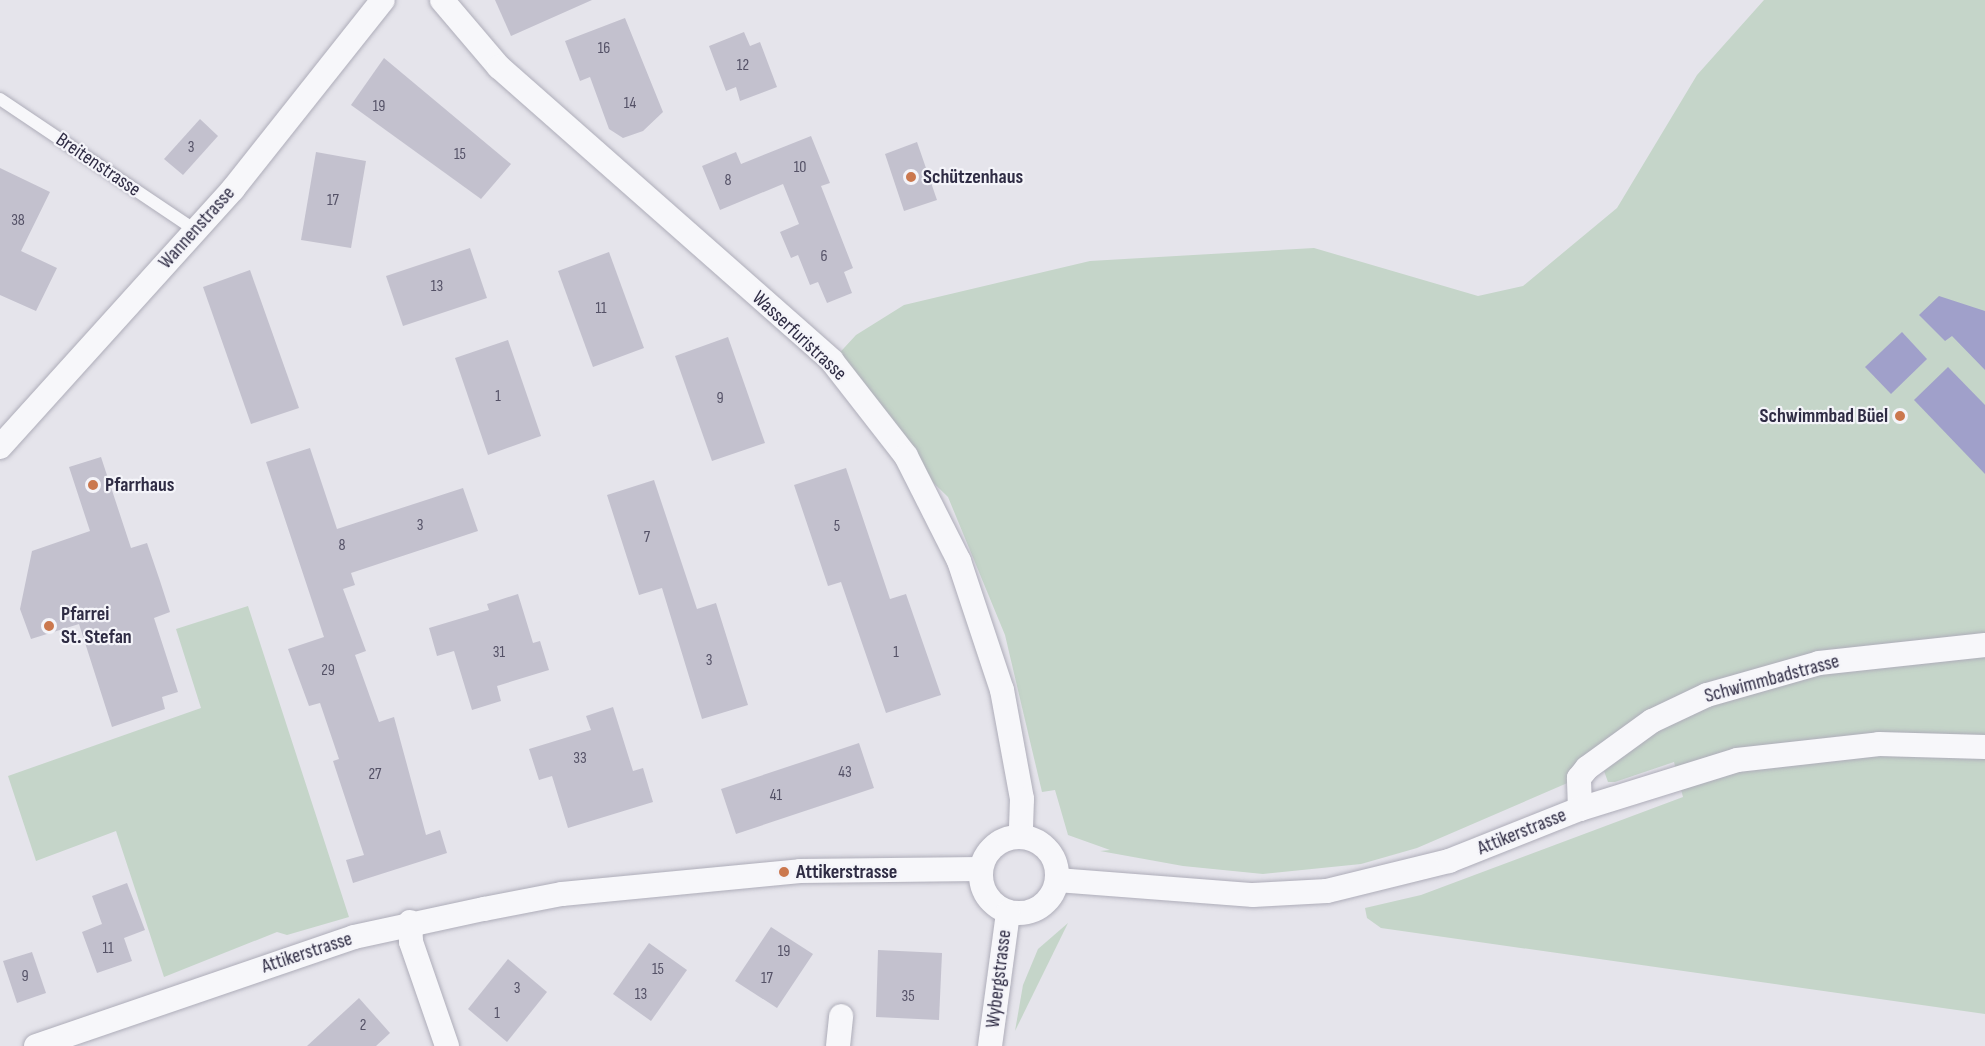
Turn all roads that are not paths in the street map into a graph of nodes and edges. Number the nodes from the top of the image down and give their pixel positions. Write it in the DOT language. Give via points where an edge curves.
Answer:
graph roads {
  1 [pos="383,0"];
  2 [pos="442,0"];
  3 [pos="0,99"];
  4 [pos="195,230"];
  5 [pos="0,447"];
  6 [pos="1985,645"];
  7 [pos="1985,747"];
  8 [pos="1580,809"];
  9 [pos="1021,836"];
  10 [pos="980,869"];
  11 [pos="1057,880"];
  12 [pos="1008,912"];
  13 [pos="410,922"];
  14 [pos="841,1016"];
  15 [pos="441,1043"];
  16 [pos="36,1046"];
  17 [pos="838,1046"];
  18 [pos="990,1046"];
  1 -- 4 [label="street, Wannenstrasse"];
  2 -- 9 [label="street, Wasserfuristrasse" via="499,67 832,360 906,456 958,561 1002,690 1022,799"];
  3 -- 4 [label="lane, Breitenstrasse"];
  4 -- 5 [label="street, Wannenstrasse"];
  6 -- 8 [label="street, Schwimmbadstrasse" via="1819,663 1707,695 1652,721 1587,768 1580,778"];
  7 -- 8 [label="street, Attikerstrasse" via="1813,748 1671,777"];
  8 -- 11 [label="street, Attikerstrasse" via="1449,861 1327,891 1253,895"];
  9 -- 10 [label="street" via="999,841"];
  9 -- 11 [label="street" via="1049,850"];
  10 -- 12 [label="street" via="986,896"];
  10 -- 13 [label="street, Attikerstrasse" via="850,869 695,879 562,894"];
  11 -- 12 [label="street" via="1045,903 1034,910"];
  12 -- 18 [label="street, Wybergstrasse"];
  13 -- 15 [label="street" via="411,942"];
  13 -- 16 [label="street, Attikerstrasse" via="175,995"];
  14 -- 17 [label="street"];
}
